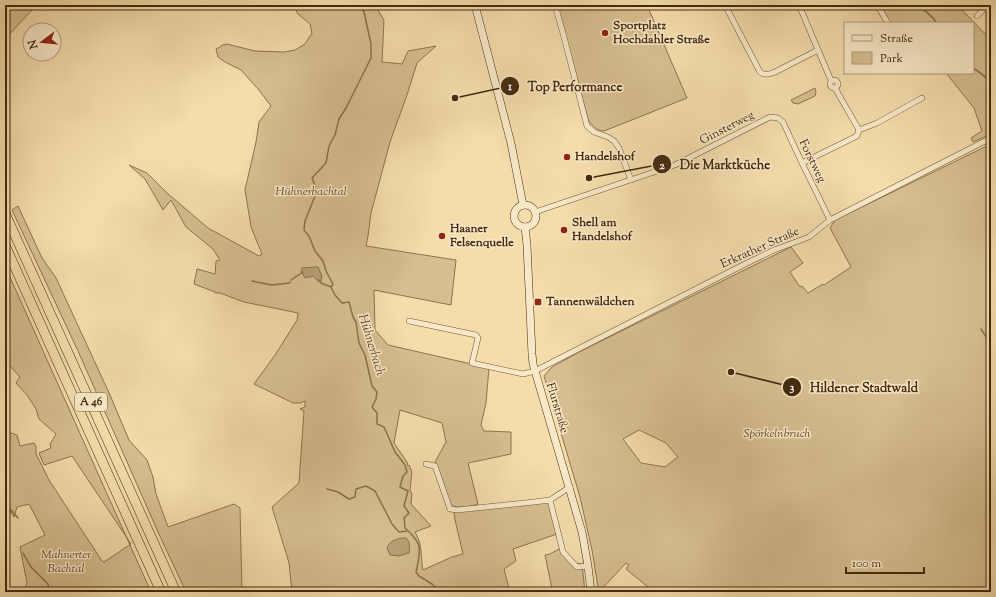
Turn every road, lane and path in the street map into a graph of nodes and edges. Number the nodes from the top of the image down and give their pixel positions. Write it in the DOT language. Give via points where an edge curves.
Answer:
graph roads {
  1 [pos="475,5"];
  2 [pos="555,5"];
  3 [pos="725,5"];
  4 [pos="799,5"];
  5 [pos="877,5"];
  6 [pos="988,5"];
  7 [pos="977,16"];
  8 [pos="887,22"];
  9 [pos="818,50"];
  10 [pos="830,78"];
  11 [pos="835,88"];
  12 [pos="922,98"];
  13 [pos="770,117"];
  14 [pos="859,130"];
  15 [pos="991,138"];
  16 [pos="802,163"];
  17 [pos="631,180"];
  18 [pos="523,204"];
  19 [pos="535,212"];
  20 [pos="5,213"];
  21 [pos="830,220"];
  22 [pos="526,227"];
  23 [pos="5,245"];
  24 [pos="409,321"];
  25 [pos="535,371"];
  26 [pos="426,464"];
  27 [pos="570,487"];
  28 [pos="550,500"];
  29 [pos="588,566"];
  30 [pos="162,592"];
  31 [pos="176,592"];
  32 [pos="590,592"];
  1 -- 18 [label="main road" via="511,143"];
  2 -- 17 [label="street" via="587,126 614,141"];
  3 -- 9 [label="street" via="763,74 775,72"];
  4 -- 9 [label="street"];
  5 -- 8 [label="street"];
  6 -- 7 [label="street"];
  9 -- 10 [label="street"];
  11 -- 14 [label="street"];
  12 -- 14 [label="street"];
  13 -- 16 [label="street, Forstweg" via="783,122"];
  13 -- 17 [label="street, Ginsterweg" via="675,165"];
  14 -- 16 [label="street" via="857,136"];
  15 -- 21 [label="street, Erkrather Straße"];
  16 -- 21 [label="street, Forstweg"];
  17 -- 19 [label="street, Ginsterweg"];
  18 -- 19 [label="main road" via="530,206"];
  18 -- 22 [label="main road" via="514,211 514,219 518,225"];
  19 -- 22 [label="main road" via="534,221"];
  20 -- 31 [label="highway, A 46"];
  21 -- 25 [label="street, Erkrather Straße" via="809,237 745,264"];
  22 -- 25 [label="main road, Flurstraße"];
  23 -- 30 [label="highway, A 46"];
  24 -- 25 [label="street" via="476,335 478,338 472,363 523,374"];
  25 -- 27 [label="main road, Flurstraße"];
  26 -- 28 [label="street" via="435,466 450,509"];
  27 -- 28 [label="street"];
  27 -- 29 [label="main road, Flurstraße"];
  28 -- 29 [label="street" via="564,552 577,567"];
  29 -- 32 [label="main road, Flurstraße"];
}
